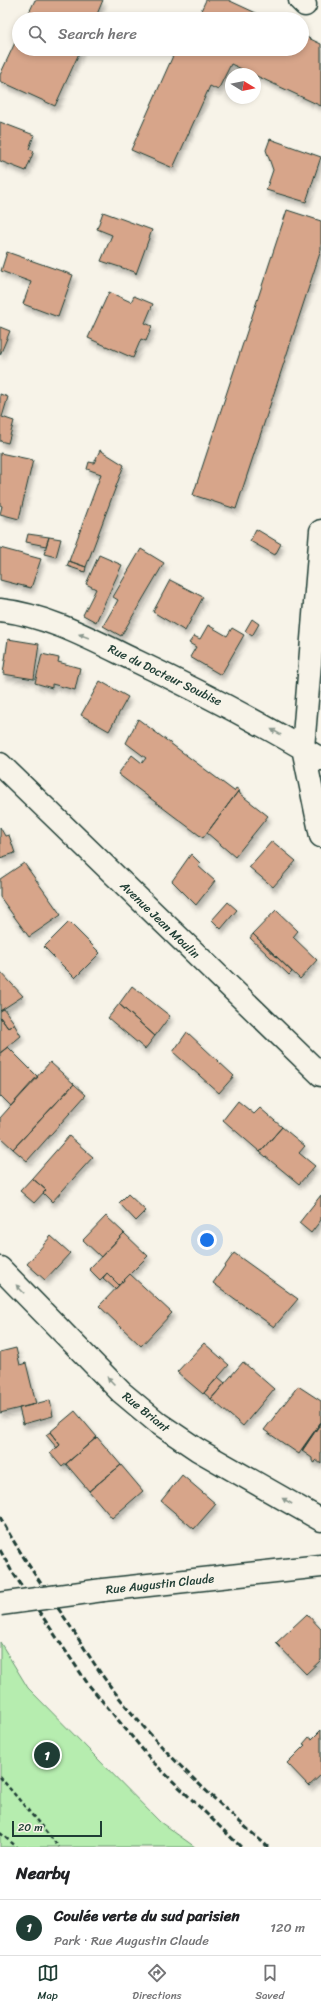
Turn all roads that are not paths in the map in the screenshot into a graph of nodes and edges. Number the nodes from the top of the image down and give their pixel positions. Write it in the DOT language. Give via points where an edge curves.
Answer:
graph roads {
  1 [pos="321,531"];
  2 [pos="0,610"];
  3 [pos="312,754"];
  4 [pos="0,764"];
  5 [pos="321,836"];
  6 [pos="321,1075"];
  7 [pos="0,1268"];
  8 [pos="321,1520"];
  9 [pos="321,1566"];
  10 [pos="0,1604"];
  1 -- 3 [label="street"];
  3 -- 2 [label="street, Rue du Docteur Soubise, one-way" via="211,696 88,638 20,612"];
  3 -- 5 [label="street"];
  4 -- 6 [label="street, Avenue Jean Moulin"];
  8 -- 7 [label="street, Rue Briant, one-way" via="198,1450 158,1423 121,1392"];
  9 -- 10 [label="street, Rue Augustin Claude, bridge"];
}
